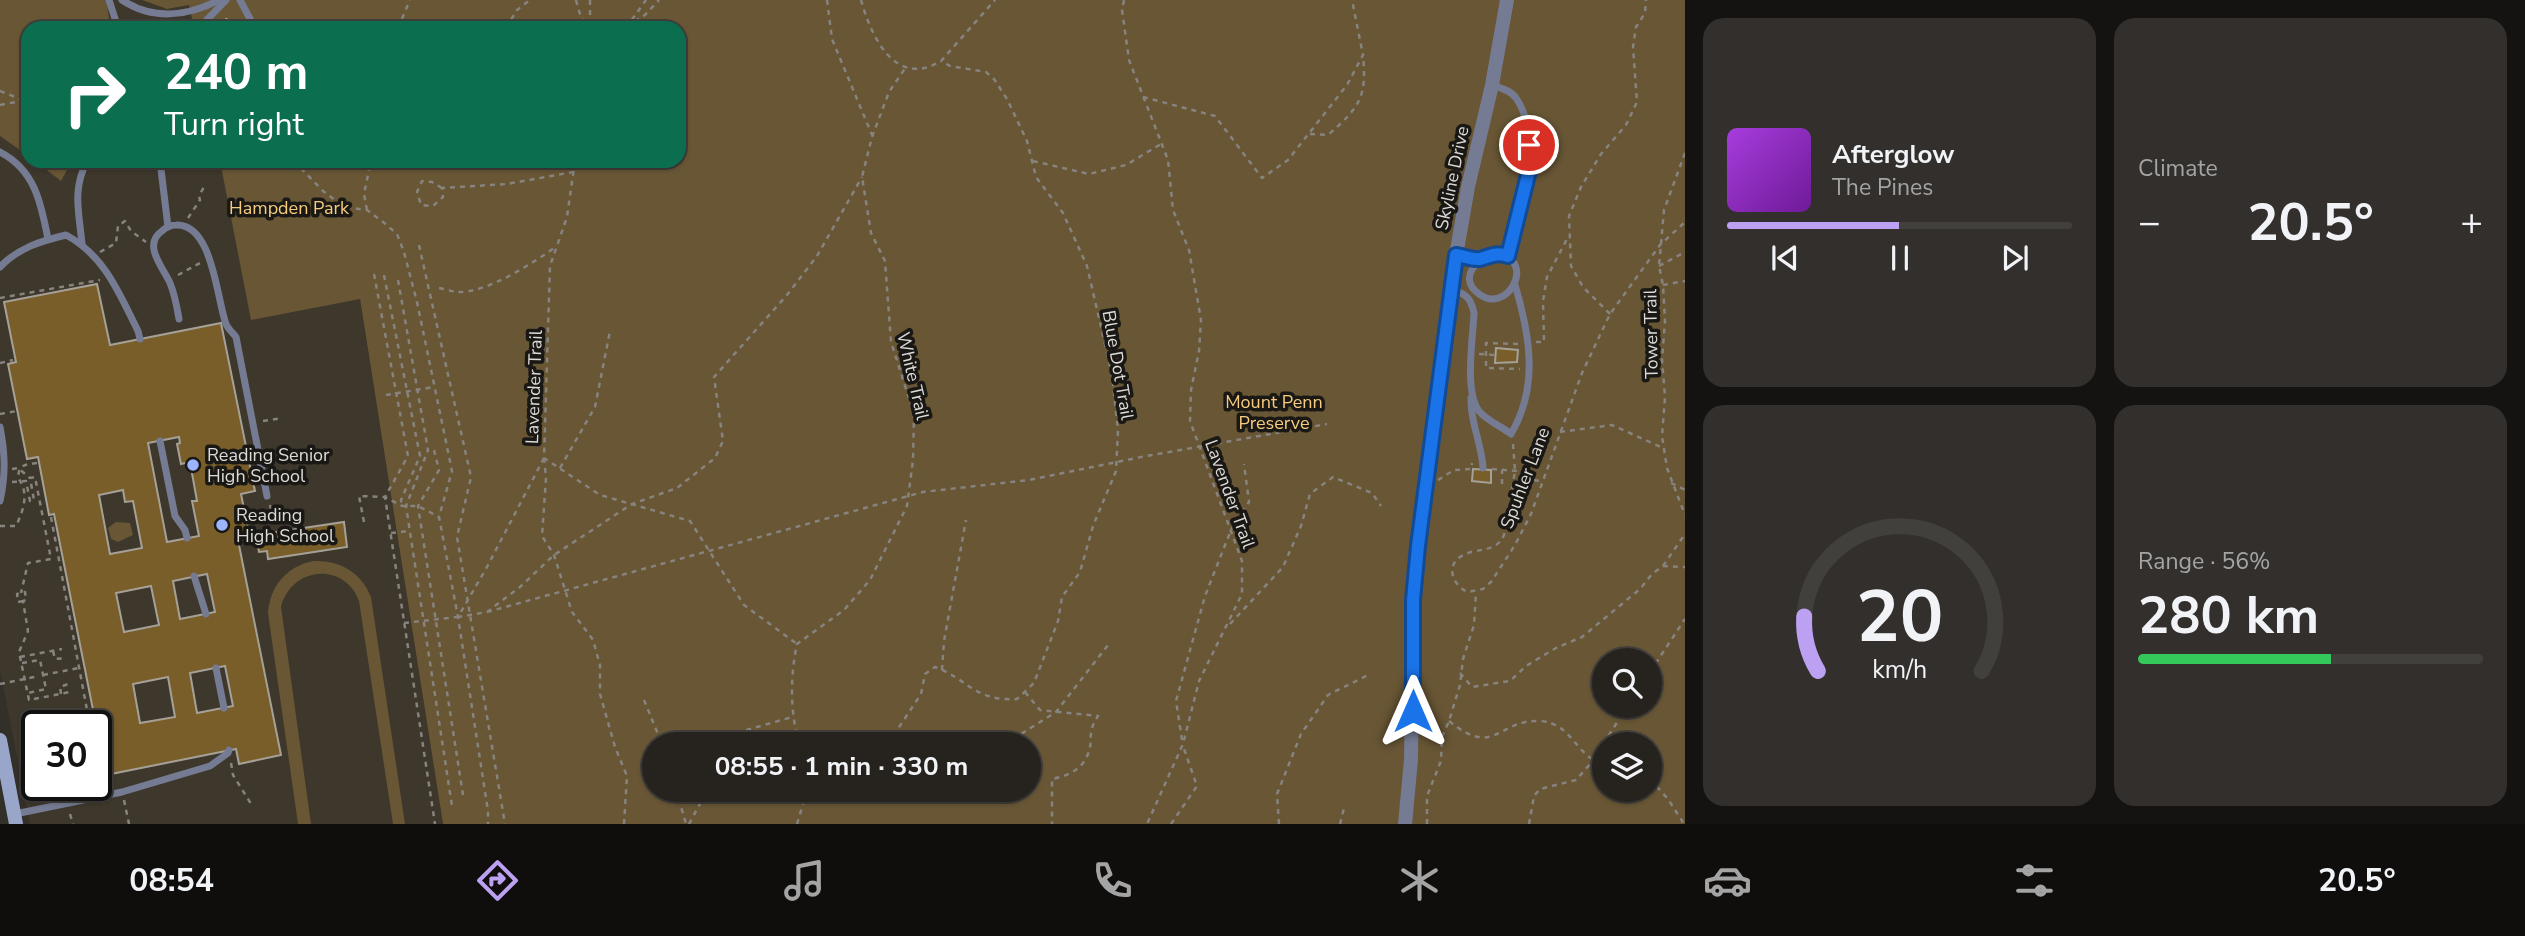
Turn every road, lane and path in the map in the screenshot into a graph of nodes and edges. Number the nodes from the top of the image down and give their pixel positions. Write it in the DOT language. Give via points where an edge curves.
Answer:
graph roads {
  1 [pos="109,0"];
  2 [pos="122,0"];
  3 [pos="219,0"];
  4 [pos="226,0"];
  5 [pos="240,0"];
  6 [pos="410,0"];
  7 [pos="530,0"];
  8 [pos="576,0"];
  9 [pos="590,0"];
  10 [pos="646,0"];
  11 [pos="659,0"];
  12 [pos="827,0"];
  13 [pos="862,0"];
  14 [pos="995,0"];
  15 [pos="1124,0"];
  16 [pos="1352,0"];
  17 [pos="1507,0"];
  18 [pos="1646,0"];
  19 [pos="116,21"];
  20 [pos="206,21"];
  21 [pos="251,21"];
  22 [pos="401,21"];
  23 [pos="510,21"];
  24 [pos="583,21"];
  25 [pos="590,21"];
  26 [pos="631,21"];
  27 [pos="633,21"];
  28 [pos="1363,55"];
  29 [pos="941,61"];
  30 [pos="906,67"];
  31 [pos="1492,85"];
  32 [pos="0,90"];
  33 [pos="1143,97"];
  34 [pos="21,99"];
  35 [pos="21,102"];
  36 [pos="0,105"];
  37 [pos="1308,134"];
  38 [pos="872,137"];
  39 [pos="1161,144"];
  40 [pos="0,152"];
  41 [pos="1685,153"];
  42 [pos="1033,161"];
  43 [pos="21,167"];
  44 [pos="22,168"];
  45 [pos="83,168"];
  46 [pos="161,168"];
  47 [pos="301,168"];
  48 [pos="370,168"];
  49 [pos="574,168"];
  50 [pos="573,172"];
  51 [pos="862,177"];
  52 [pos="205,185"];
  53 [pos="442,188"];
  54 [pos="367,210"];
  55 [pos="190,214"];
  56 [pos="1685,222"];
  57 [pos="168,227"];
  58 [pos="1568,237"];
  59 [pos="48,239"];
  60 [pos="143,242"];
  61 [pos="82,244"];
  62 [pos="419,245"];
  63 [pos="1660,245"];
  64 [pos="557,246"];
  65 [pos="109,247"];
  66 [pos="1685,252"];
  67 [pos="1456,255"];
  68 [pos="1508,256"];
  69 [pos="1479,259"];
  70 [pos="202,262"];
  71 [pos="1659,266"];
  72 [pos="0,267"];
  73 [pos="373,274"];
  74 [pos="384,275"];
  75 [pos="111,278"];
  76 [pos="169,280"];
  77 [pos="398,280"];
  78 [pos="1685,281"];
  79 [pos="1515,285"];
  80 [pos="1663,285"];
  81 [pos="439,288"];
  82 [pos="1455,291"];
  83 [pos="1476,292"];
  84 [pos="0,298"];
  85 [pos="1610,314"];
  86 [pos="180,319"];
  87 [pos="610,331"];
  88 [pos="140,339"];
  89 [pos="1537,342"];
  90 [pos="1514,344"];
  91 [pos="1521,344"];
  92 [pos="1513,350"];
  93 [pos="1472,354"];
  94 [pos="1486,354"];
  95 [pos="1496,355"];
  96 [pos="13,360"];
  97 [pos="1512,362"];
  98 [pos="0,363"];
  99 [pos="1512,369"];
  100 [pos="1520,369"];
  101 [pos="434,387"];
  102 [pos="1471,387"];
  103 [pos="386,395"];
  104 [pos="18,411"];
  105 [pos="0,414"];
  106 [pos="282,418"];
  107 [pos="253,423"];
  108 [pos="1327,424"];
  109 [pos="0,427"];
  110 [pos="1560,432"];
  111 [pos="1511,434"];
  112 [pos="160,441"];
  113 [pos="1199,446"];
  114 [pos="1664,449"];
  115 [pos="435,450"];
  116 [pos="544,458"];
  117 [pos="1118,461"];
  118 [pos="37,463"];
  119 [pos="1244,464"];
  120 [pos="18,468"];
  121 [pos="560,468"];
  122 [pos="1483,468"];
  123 [pos="6,469"];
  124 [pos="1471,469"];
  125 [pos="1496,470"];
  126 [pos="1502,470"];
  127 [pos="1515,471"];
  128 [pos="30,478"];
  129 [pos="4,481"];
  130 [pos="1438,481"];
  131 [pos="1543,481"];
  132 [pos="22,482"];
  133 [pos="1671,483"];
  134 [pos="1502,484"];
  135 [pos="1685,490"];
  136 [pos="908,495"];
  137 [pos="385,497"];
  138 [pos="269,500"];
  139 [pos="0,501"];
  140 [pos="632,504"];
  141 [pos="404,506"];
  142 [pos="418,506"];
  143 [pos="1381,506"];
  144 [pos="1685,515"];
  145 [pos="51,517"];
  146 [pos="439,517"];
  147 [pos="966,520"];
  148 [pos="364,522"];
  149 [pos="0,526"];
  150 [pos="293,529"];
  151 [pos="1231,530"];
  152 [pos="410,531"];
  153 [pos="391,533"];
  154 [pos="1685,534"];
  155 [pos="187,538"];
  156 [pos="554,555"];
  157 [pos="1663,566"];
  158 [pos="1685,567"];
  159 [pos="194,576"];
  160 [pos="1476,592"];
  161 [pos="468,601"];
  162 [pos="488,612"];
  163 [pos="206,614"];
  164 [pos="470,615"];
  165 [pos="458,617"];
  166 [pos="1685,619"];
  167 [pos="404,623"];
  168 [pos="1227,627"];
  169 [pos="797,644"];
  170 [pos="1108,645"];
  171 [pos="62,649"];
  172 [pos="53,651"];
  173 [pos="1662,654"];
  174 [pos="20,657"];
  175 [pos="66,658"];
  176 [pos="22,663"];
  177 [pos="79,668"];
  178 [pos="216,668"];
  179 [pos="942,670"];
  180 [pos="1460,673"];
  181 [pos="1370,674"];
  182 [pos="41,675"];
  183 [pos="25,678"];
  184 [pos="71,683"];
  185 [pos="0,684"];
  186 [pos="70,692"];
  187 [pos="1025,692"];
  188 [pos="27,693"];
  189 [pos="61,694"];
  190 [pos="643,700"];
  191 [pos="224,708"];
  192 [pos="87,710"];
  193 [pos="1056,712"];
  194 [pos="793,717"];
  195 [pos="1449,721"];
  196 [pos="658,732"];
  197 [pos="740,732"];
  198 [pos="796,732"];
  199 [pos="896,732"];
  200 [pos="1024,732"];
  201 [pos="0,740"];
  202 [pos="1183,744"];
  203 [pos="229,750"];
  204 [pos="1592,762"];
  205 [pos="233,775"];
  206 [pos="122,792"];
  207 [pos="1662,792"];
  208 [pos="463,794"];
  209 [pos="680,802"];
  210 [pos="701,802"];
  211 [pos="804,802"];
  212 [pos="452,806"];
  213 [pos="253,807"];
  214 [pos="1344,808"];
  215 [pos="15,819"];
  216 [pos="129,824"];
  217 [pos="435,824"];
  218 [pos="488,824"];
  219 [pos="505,824"];
  220 [pos="624,824"];
  221 [pos="688,824"];
  222 [pos="797,824"];
  223 [pos="1052,824"];
  224 [pos="1147,824"];
  225 [pos="1171,824"];
  226 [pos="1279,824"];
  227 [pos="1340,824"];
  228 [pos="1405,824"];
  229 [pos="1427,824"];
  230 [pos="1529,824"];
  231 [pos="1685,824"];
  1 -- 19 [label="lane"];
  2 -- 3 [label="lane" via="140,11 173,15"];
  4 -- 20 [label="lane"];
  5 -- 21 [label="lane"];
  6 -- 22 [label="path"];
  7 -- 23 [label="path"];
  8 -- 24 [label="path"];
  9 -- 25 [label="path"];
  10 -- 26 [label="path"];
  11 -- 27 [label="path"];
  12 -- 38 [label="path" via="832,39"];
  13 -- 30 [label="path" via="878,44 888,57"];
  14 -- 29 [label="path"];
  15 -- 33 [label="path, Lavender Trail" via="1129,60"];
  16 -- 28 [label="path"];
  17 -- 31 [label="street, Skyline Drive"];
  18 -- 58 [label="path" via="1633,47 1637,102 1581,187 1569,216"];
  28 -- 37 [label="path" via="1347,85"];
  28 -- 37 [label="path" via="1366,80 1360,102 1328,135"];
  29 -- 30 [label="path" via="931,67"];
  29 -- 42 [label="path, Blue Dot Trail" via="986,72 994,79 1013,110"];
  30 -- 38 [label="path, White Trail" via="889,92"];
  31 -- 67 [label="street, Skyline Drive"];
  31 -- 68 [label="lane" via="1515,97 1529,145 1528,175"];
  32 -- 34 [label="path"];
  33 -- 37 [label="path" via="1216,116 1262,178 1288,160"];
  33 -- 39 [label="path, Lavender Trail"];
  35 -- 36 [label="path"];
  38 -- 51 [label="path, White Trail"];
  39 -- 42 [label="path" via="1126,165 1089,174"];
  39 -- 113 [label="path, Lavender Trail" via="1168,160 1173,210 1189,250 1201,320 1190,421"];
  40 -- 43 [label="lane"];
  41 -- 63 [label="path, Tower Trail" via="1664,210"];
  42 -- 117 [label="path, Blue Dot Trail" via="1036,177 1063,213 1090,272 1111,375"];
  44 -- 59 [label="lane" via="41,204"];
  45 -- 61 [label="lane" via="77,193"];
  46 -- 57 [label="lane"];
  47 -- 54 [label="path" via="344,207"];
  48 -- 54 [label="path" via="364,194"];
  49 -- 50 [label="path, Lavender Trail"];
  50 -- 53 [label="path" via="507,184"];
  50 -- 64 [label="path, Lavender Trail"];
  51 -- 136 [label="path, White Trail" via="871,233 885,261 891,342 914,414"];
  51 -- 140 [label="path" via="817,256 715,377 723,441 715,458 677,488"];
  52 -- 55 [label="path"];
  53 -- 53 [label="path" via="443,197 433,206 421,205 417,192 422,181"];
  54 -- 101 [label="path" via="397,234 404,252"];
  56 -- 63 [label="path, Spuhler Lane"];
  57 -- 76 [label="lane" via="153,243"];
  57 -- 107 [label="lane" via="185,225 196,233 205,250 227,326 236,337"];
  58 -- 85 [label="path" via="1571,266 1583,287"];
  58 -- 89 [label="path" via="1547,277 1544,342"];
  59 -- 61 [label="lane" via="66,235"];
  59 -- 72 [label="lane" via="20,251"];
  60 -- 65 [label="path" via="125,221 118,226 116,243"];
  61 -- 75 [label="lane"];
  62 -- 161 [label="path" via="471,477 457,537"];
  63 -- 71 [label="path, Tower Trail"];
  63 -- 85 [label="path, Spuhler Lane"];
  64 -- 81 [label="path" via="493,284 458,292"];
  64 -- 116 [label="path, Lavender Trail" via="551,266"];
  66 -- 71 [label="path"];
  67 -- 69 [label="lane"];
  67 -- 82 [label="street, Skyline Drive"];
  68 -- 69 [label="lane" via="1488,254"];
  68 -- 79 [label="lane" via="1517,274"];
  69 -- 83 [label="lane" via="1471,278"];
  70 -- 76 [label="path"];
  71 -- 80 [label="path, Tower Trail"];
  73 -- 137 [label="path" via="408,456"];
  74 -- 141 [label="path" via="420,456 401,500"];
  75 -- 84 [label="path"];
  75 -- 88 [label="lane"];
  76 -- 86 [label="lane"];
  77 -- 141 [label="path" via="428,450"];
  78 -- 80 [label="path"];
  79 -- 83 [label="lane" via="1499,298"];
  79 -- 111 [label="lane" via="1529,341 1530,369 1526,400"];
  80 -- 114 [label="path, Tower Trail"];
  82 -- 83 [label="lane"];
  82 -- 93 [label="lane, Spuhler Lane" via="1472,303"];
  82 -- 228 [label="street, Skyline Drive" via="1418,546"];
  85 -- 110 [label="path, Spuhler Lane"];
  87 -- 121 [label="path" via="596,407"];
  90 -- 91 [label="path"];
  90 -- 92 [label="path"];
  90 -- 94 [label="path" via="1486,343"];
  93 -- 94 [label="path"];
  93 -- 102 [label="lane, Spuhler Lane"];
  94 -- 95 [label="path"];
  94 -- 99 [label="path" via="1486,368"];
  96 -- 98 [label="path"];
  97 -- 99 [label="path"];
  99 -- 100 [label="path"];
  101 -- 103 [label="path"];
  101 -- 146 [label="path" via="452,471"];
  102 -- 111 [label="lane, Spuhler Lane" via="1477,408"];
  102 -- 122 [label="lane" via="1473,428"];
  104 -- 105 [label="path"];
  106 -- 107 [label="path"];
  107 -- 138 [label="lane"];
  108 -- 113 [label="path"];
  109 -- 123 [label="lane"];
  110 -- 114 [label="path" via="1612,425"];
  110 -- 131 [label="path, Spuhler Lane"];
  111 -- 127 [label="path, Spuhler Lane"];
  112 -- 155 [label="lane" via="175,516"];
  113 -- 117 [label="path"];
  113 -- 151 [label="path, Lavender Trail"];
  114 -- 133 [label="path, Tower Trail"];
  115 -- 142 [label="path" via="439,470"];
  116 -- 121 [label="path, Lavender Trail"];
  116 -- 156 [label="path" via="542,536"];
  116 -- 161 [label="path"];
  117 -- 136 [label="path" via="1029,480"];
  117 -- 187 [label="path, Blue Dot Trail" via="1084,563 1062,597 1040,668"];
  118 -- 120 [label="path"];
  119 -- 151 [label="path" via="1249,502"];
  120 -- 123 [label="path"];
  120 -- 128 [label="path"];
  120 -- 132 [label="path"];
  121 -- 140 [label="path, Lavender Trail" via="600,495"];
  123 -- 129 [label="lane"];
  124 -- 130 [label="path" via="1454,470"];
  125 -- 126 [label="path"];
  126 -- 127 [label="path"];
  126 -- 134 [label="path"];
  127 -- 131 [label="path" via="1530,472 1530,480"];
  127 -- 160 [label="path, Spuhler Lane" via="1501,543 1470,552 1453,567 1455,584"];
  128 -- 132 [label="path" via="34,500 30,501 26,481"];
  128 -- 174 [label="path" via="35,477 51,559 28,563 21,593 25,592 28,631"];
  129 -- 132 [label="path"];
  129 -- 139 [label="lane"];
  131 -- 160 [label="path, Spuhler Lane" via="1515,545 1490,582"];
  132 -- 149 [label="path" via="25,500 16,526"];
  133 -- 135 [label="path"];
  133 -- 144 [label="path, Tower Trail"];
  136 -- 162 [label="path"];
  136 -- 169 [label="path, White Trail" via="907,506 870,580 844,610"];
  137 -- 141 [label="path"];
  137 -- 148 [label="path" via="359,496"];
  137 -- 153 [label="path"];
  138 -- 150 [label="path" via="272,515 292,520"];
  140 -- 156 [label="path"];
  140 -- 169 [label="path, Lavender Trail" via="691,521 744,605"];
  141 -- 142 [label="path"];
  141 -- 152 [label="path"];
  142 -- 146 [label="path"];
  142 -- 208 [label="path"];
  143 -- 168 [label="path" via="1372,493 1333,477 1310,494 1283,567"];
  145 -- 177 [label="path"];
  146 -- 165 [label="path"];
  147 -- 179 [label="path"];
  151 -- 168 [label="path, Lavender Trail" via="1242,562 1242,594"];
  151 -- 202 [label="path" via="1205,596 1176,701"];
  152 -- 153 [label="path"];
  152 -- 212 [label="path"];
  153 -- 167 [label="path"];
  154 -- 157 [label="path"];
  156 -- 162 [label="path"];
  156 -- 220 [label="path" via="572,612 593,640 600,665 600,694 627,776"];
  157 -- 158 [label="path"];
  157 -- 180 [label="path" via="1582,637 1526,666 1510,681 1472,687"];
  159 -- 163 [label="lane"];
  160 -- 180 [label="path" via="1474,625"];
  161 -- 164 [label="path"];
  161 -- 165 [label="path"];
  162 -- 164 [label="path"];
  164 -- 165 [label="path"];
  164 -- 219 [label="path"];
  165 -- 167 [label="path"];
  165 -- 218 [label="path"];
  166 -- 173 [label="path"];
  167 -- 217 [label="path"];
  168 -- 202 [label="path, Lavender Trail" via="1199,681"];
  169 -- 194 [label="path" via="792,669"];
  170 -- 193 [label="path"];
  171 -- 172 [label="path"];
  172 -- 174 [label="path"];
  172 -- 175 [label="path" via="55,659"];
  174 -- 176 [label="path"];
  176 -- 182 [label="path" via="40,660"];
  176 -- 183 [label="path"];
  177 -- 182 [label="path"];
  177 -- 192 [label="path"];
  178 -- 191 [label="lane"];
  179 -- 187 [label="path" via="992,698 1017,699"];
  179 -- 199 [label="path" via="935,667 925,674 921,694"];
  180 -- 195 [label="path"];
  181 -- 226 [label="path" via="1328,695 1301,734 1277,794"];
  182 -- 183 [label="path"];
  182 -- 188 [label="path" via="46,689"];
  183 -- 185 [label="path"];
  183 -- 188 [label="path"];
  184 -- 189 [label="path" via="60,687"];
  186 -- 189 [label="path"];
  187 -- 193 [label="path" via="1040,710"];
  188 -- 189 [label="path" via="29,700"];
  190 -- 196 [label="path"];
  193 -- 200 [label="path"];
  193 -- 223 [label="path" via="1098,716 1090,728 1088,755 1071,775 1052,779"];
  194 -- 197 [label="path"];
  194 -- 198 [label="path"];
  195 -- 204 [label="path" via="1476,738 1496,737 1525,723 1555,724"];
  195 -- 229 [label="path" via="1442,737 1441,761 1427,796"];
  201 -- 215 [label="street"];
  202 -- 224 [label="path, Lavender Trail"];
  202 -- 225 [label="path" via="1196,786"];
  203 -- 206 [label="lane" via="210,766"];
  204 -- 230 [label="path" via="1576,780 1540,789 1534,796"];
  205 -- 213 [label="path"];
  206 -- 215 [label="lane"];
  206 -- 216 [label="path"];
  207 -- 231 [label="path"];
  209 -- 221 [label="path"];
  210 -- 221 [label="path"];
  211 -- 222 [label="path"];
  214 -- 227 [label="path"];
}
